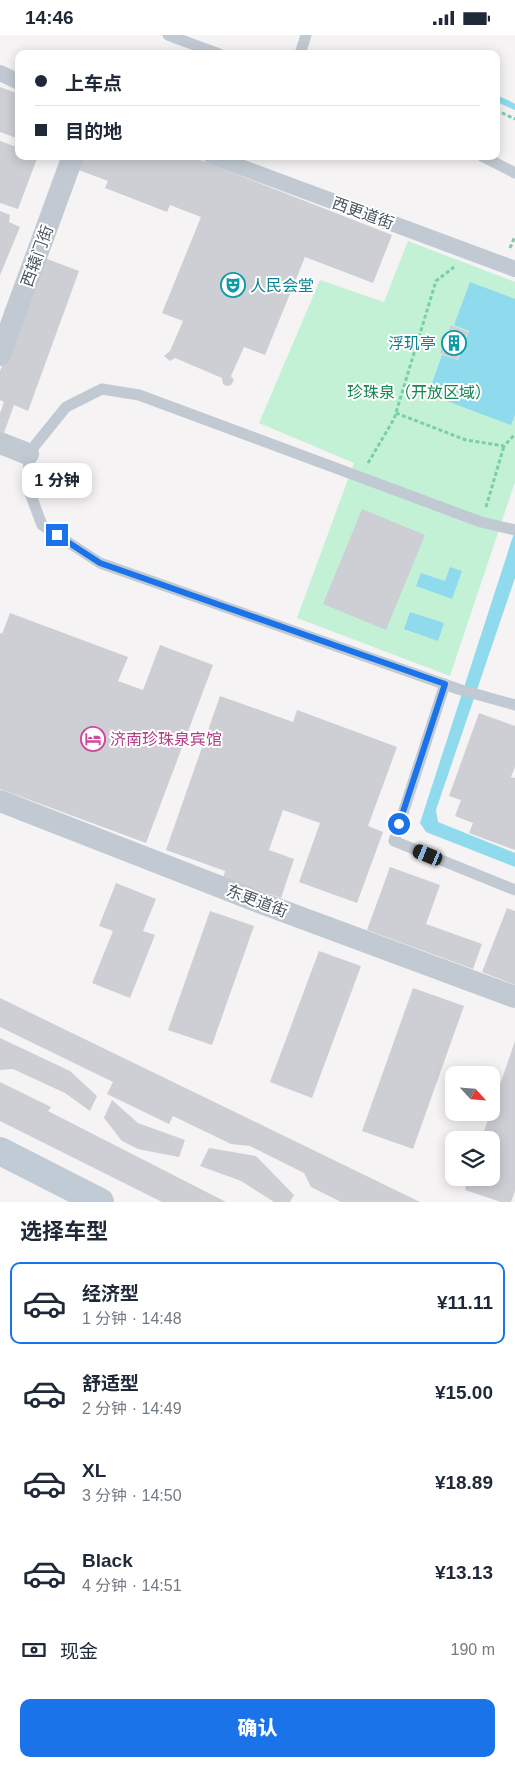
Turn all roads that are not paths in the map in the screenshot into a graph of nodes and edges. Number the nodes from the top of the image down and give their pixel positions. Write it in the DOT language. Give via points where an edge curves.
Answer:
graph roads {
  1 [pos="168,35"];
  2 [pos="306,35"];
  3 [pos="201,40"];
  4 [pos="184,42"];
  5 [pos="181,50"];
  6 [pos="214,50"];
  7 [pos="301,50"];
  8 [pos="0,73"];
  9 [pos="15,80"];
  10 [pos="73,160"];
  11 [pos="221,160"];
  12 [pos="490,160"];
  13 [pos="515,173"];
  14 [pos="515,269"];
  15 [pos="0,355"];
  16 [pos="0,443"];
  17 [pos="28,454"];
  18 [pos="515,531"];
  19 [pos="445,684"];
  20 [pos="514,705"];
  21 [pos="0,801"];
  22 [pos="515,889"];
  23 [pos="515,997"];
  24 [pos="0,1151"];
  25 [pos="100,1202"];
  1 -- 4 [label="lane"];
  2 -- 7 [label="lane"];
  3 -- 4 [label="lane"];
  3 -- 6 [label="lane"];
  4 -- 5 [label="lane"];
  8 -- 9 [label="street"];
  10 -- 15 [label="street, 西辕门街"];
  11 -- 14 [label="street, 西更道街"];
  12 -- 13 [label="lane"];
  16 -- 17 [label="street"];
  17 -- 18 [label="lane" via="66,407 102,389 139,395 482,522"];
  17 -- 19 [label="lane" via="30,493 42,525 100,563"];
  19 -- 20 [label="lane"];
  19 -- 22 [label="lane" via="394,841"];
  21 -- 23 [label="street, 东更道街"];
  24 -- 25 [label="main road"];
}
